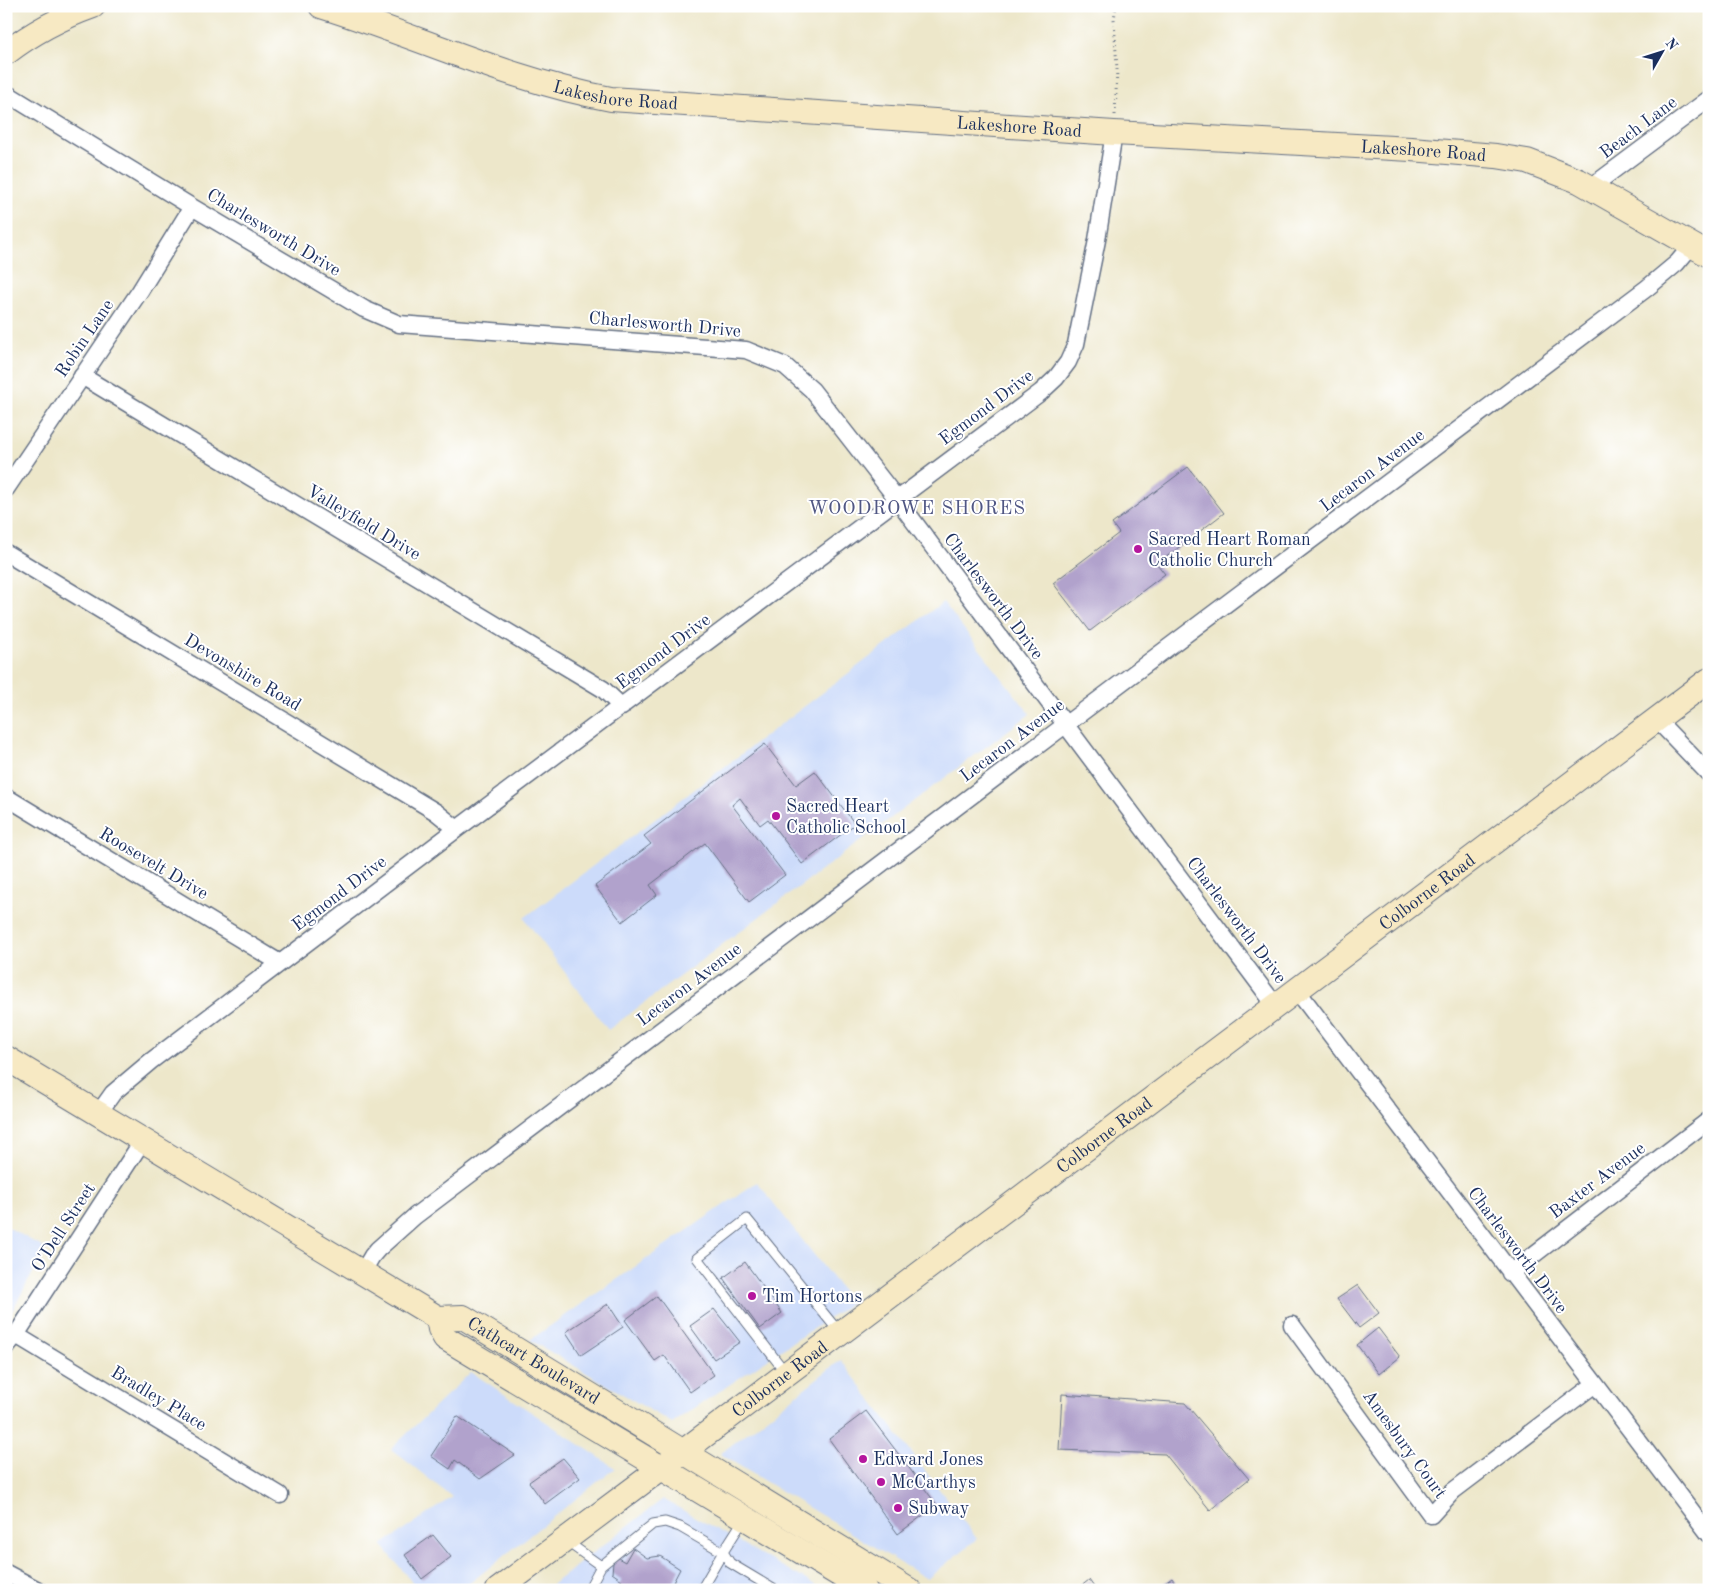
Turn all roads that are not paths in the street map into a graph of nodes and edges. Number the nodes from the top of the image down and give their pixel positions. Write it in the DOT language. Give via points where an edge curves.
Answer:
graph roads {
  1 [pos="63,6"];
  2 [pos="93,6"];
  3 [pos="321,6"];
  4 [pos="26,37"];
  5 [pos="6,52"];
  6 [pos="6,93"];
  7 [pos="1709,98"];
  8 [pos="1114,133"];
  9 [pos="1591,187"];
  10 [pos="192,207"];
  11 [pos="1700,250"];
  12 [pos="82,376"];
  13 [pos="6,489"];
  14 [pos="897,499"];
  15 [pos="6,553"];
  16 [pos="1709,680"];
  17 [pos="622,707"];
  18 [pos="1656,720"];
  19 [pos="1065,725"];
  20 [pos="1709,774"];
  21 [pos="6,797"];
  22 [pos="457,829"];
  23 [pos="280,963"];
  24 [pos="1296,990"];
  25 [pos="1275,1005"];
  26 [pos="6,1058"];
  27 [pos="98,1114"];
  28 [pos="1709,1120"];
  29 [pos="143,1140"];
  30 [pos="362,1273"];
  31 [pos="1510,1273"];
  32 [pos="438,1318"];
  33 [pos="1292,1325"];
  34 [pos="840,1333"];
  35 [pos="11,1341"];
  36 [pos="786,1374"];
  37 [pos="1595,1384"];
  38 [pos="682,1452"];
  39 [pos="661,1468"];
  40 [pos="280,1495"];
  41 [pos="745,1518"];
  42 [pos="1709,1534"];
  43 [pos="566,1540"];
  44 [pos="723,1552"];
  45 [pos="601,1566"];
  46 [pos="6,1573"];
  47 [pos="38,1590"];
  48 [pos="498,1590"];
  49 [pos="588,1590"];
  50 [pos="701,1590"];
  51 [pos="775,1590"];
  52 [pos="865,1590"];
  53 [pos="909,1590"];
  1 -- 4 [label="street"];
  2 -- 4 [label="street"];
  3 -- 8 [label="street, Lakeshore Road" via="522,76 612,99"];
  4 -- 5 [label="street"];
  6 -- 10 [label="street, Charlesworth Drive"];
  7 -- 9 [label="street, Beach Lane"];
  8 -- 9 [label="street, Lakeshore Road" via="1411,148 1496,156 1527,161"];
  8 -- 14 [label="street, Egmond Drive" via="1082,315 1076,344 1068,362 1041,392"];
  9 -- 11 [label="street, Lakeshore Road"];
  10 -- 12 [label="street, Robin Lane"];
  10 -- 14 [label="street, Charlesworth Drive" via="364,309 399,324 746,350 785,366 812,390"];
  11 -- 19 [label="street, Lecaron Avenue" via="1677,263"];
  12 -- 13 [label="street, Robin Lane"];
  12 -- 17 [label="street, Valleyfield Drive" via="603,689"];
  14 -- 17 [label="street, Egmond Drive"];
  14 -- 19 [label="street, Charlesworth Drive"];
  15 -- 22 [label="street, Devonshire Road" via="436,812"];
  16 -- 18 [label="street, Colborne Road"];
  17 -- 22 [label="street, Egmond Drive"];
  18 -- 20 [label="street"];
  18 -- 24 [label="street, Colborne Road"];
  19 -- 25 [label="street, Charlesworth Drive"];
  19 -- 30 [label="street, Lecaron Avenue" via="415,1216 378,1249"];
  21 -- 23 [label="street, Roosevelt Drive"];
  22 -- 23 [label="street, Egmond Drive"];
  23 -- 27 [label="street, Egmond Drive" via="151,1061 113,1094"];
  24 -- 25 [label="street, Colborne Road"];
  24 -- 31 [label="street, Charlesworth Drive"];
  25 -- 34 [label="street, Colborne Road"];
  26 -- 27 [label="street"];
  27 -- 29 [label="street"];
  28 -- 31 [label="street, Baxter Avenue"];
  29 -- 30 [label="street"];
  29 -- 35 [label="street, O'Dell Street"];
  30 -- 32 [label="street"];
  31 -- 37 [label="street, Charlesworth Drive"];
  32 -- 38 [label="street, Cathcart Boulevard" via="462,1317"];
  32 -- 39 [label="street, Cathcart Boulevard" via="445,1338"];
  33 -- 37 [label="street, Amesbury Court" via="1431,1515 1453,1491"];
  34 -- 36 [label="street, Colborne Road"];
  34 -- 36 [label="lane" via="747,1220 697,1258"];
  35 -- 40 [label="street, Bradley Place"];
  36 -- 38 [label="street, Colborne Road"];
  37 -- 42 [label="street, Charlesworth Drive"];
  38 -- 39 [label="street, Colborne Road"];
  38 -- 53 [label="street, Cathcart Boulevard"];
  39 -- 41 [label="street, Cathcart Boulevard"];
  39 -- 43 [label="street, Colborne Road"];
  41 -- 44 [label="lane"];
  41 -- 52 [label="street, Cathcart Boulevard"];
  43 -- 45 [label="lane"];
  43 -- 48 [label="street, Colborne Road"];
  44 -- 45 [label="lane" via="665,1522 653,1524"];
  44 -- 50 [label="lane"];
  44 -- 51 [label="lane" via="730,1563"];
  45 -- 49 [label="lane"];
  46 -- 47 [label="street"];
}
